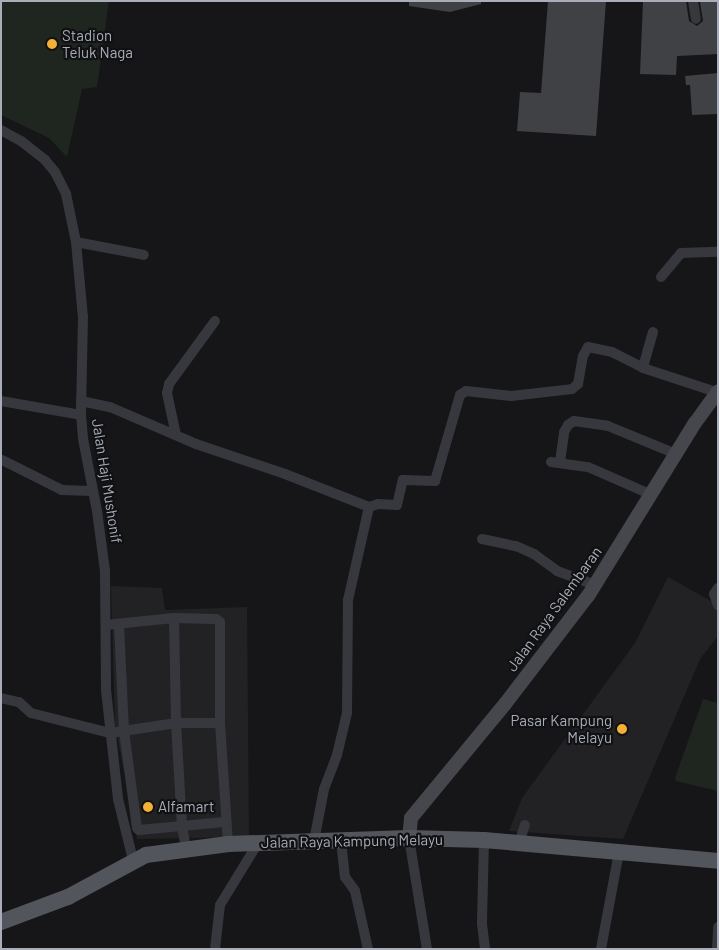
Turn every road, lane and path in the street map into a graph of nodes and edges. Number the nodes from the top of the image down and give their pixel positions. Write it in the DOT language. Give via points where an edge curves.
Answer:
graph roads {
  1 [pos="694,1"];
  2 [pos="696,19"];
  3 [pos="1,130"];
  4 [pos="76,242"];
  5 [pos="718,252"];
  6 [pos="144,255"];
  7 [pos="661,277"];
  8 [pos="215,321"];
  9 [pos="653,332"];
  10 [pos="643,368"];
  11 [pos="717,392"];
  12 [pos="1,401"];
  13 [pos="82,401"];
  14 [pos="81,415"];
  15 [pos="176,435"];
  16 [pos="676,454"];
  17 [pos="2,460"];
  18 [pos="92,491"];
  19 [pos="652,495"];
  20 [pos="369,507"];
  21 [pos="482,539"];
  22 [pos="594,585"];
  23 [pos="718,588"];
  24 [pos="718,605"];
  25 [pos="174,618"];
  26 [pos="106,625"];
  27 [pos="119,625"];
  28 [pos="1,698"];
  29 [pos="176,723"];
  30 [pos="220,723"];
  31 [pos="124,732"];
  32 [pos="110,733"];
  33 [pos="225,822"];
  34 [pos="525,825"];
  35 [pos="182,826"];
  36 [pos="409,838"];
  37 [pos="341,840"];
  38 [pos="484,840"];
  39 [pos="314,841"];
  40 [pos="258,843"];
  41 [pos="519,843"];
  42 [pos="228,844"];
  43 [pos="186,849"];
  44 [pos="620,852"];
  45 [pos="718,860"];
  46 [pos="134,864"];
  47 [pos="1,922"];
  48 [pos="718,927"];
  49 [pos="215,949"];
  50 [pos="368,949"];
  51 [pos="427,949"];
  52 [pos="485,949"];
  53 [pos="601,949"];
  54 [pos="717,949"];
  1 -- 2 [label="street"];
  3 -- 4 [label="street, Jalan Haji Mushonif" via="21,141 55,172 66,194"];
  4 -- 6 [label="street"];
  4 -- 13 [label="street, Jalan Haji Mushonif" via="83,317"];
  5 -- 7 [label="street" via="681,252"];
  8 -- 15 [label="street" via="169,384 167,393"];
  9 -- 10 [label="street"];
  10 -- 11 [label="street"];
  10 -- 20 [label="street" via="612,352 588,347 578,384 572,389 511,396 466,391 460,395 435,481 403,480 398,505"];
  11 -- 16 [label="main road, Jalan Raya Salembaran" via="694,422"];
  12 -- 14 [label="street"];
  13 -- 14 [label="street, Jalan Haji Mushonif"];
  13 -- 15 [label="street" via="110,407"];
  14 -- 18 [label="street, Jalan Haji Mushonif"];
  15 -- 20 [label="street"];
  16 -- 19 [label="main road, Jalan Raya Salembaran"];
  16 -- 19 [label="street" via="608,426 580,421 571,423 564,432 556,462 588,467"];
  17 -- 18 [label="street" via="62,490"];
  18 -- 26 [label="street, Jalan Haji Mushonif" via="105,571"];
  19 -- 22 [label="main road, Jalan Raya Salembaran"];
  20 -- 39 [label="street" via="348,600 348,692 344,727 324,789"];
  21 -- 22 [label="street" via="516,546 534,554 557,571"];
  22 -- 36 [label="main road, Jalan Raya Salembaran" via="504,704 411,818"];
  23 -- 24 [label="street" via="714,594"];
  25 -- 27 [label="street"];
  25 -- 29 [label="street"];
  25 -- 30 [label="street" via="216,619 220,622"];
  26 -- 27 [label="street"];
  26 -- 32 [label="street, Jalan Haji Mushonif"];
  27 -- 31 [label="street"];
  28 -- 32 [label="street" via="19,702 31,713"];
  29 -- 30 [label="street"];
  29 -- 31 [label="street"];
  29 -- 35 [label="street"];
  30 -- 33 [label="street"];
  31 -- 32 [label="street"];
  31 -- 35 [label="street" via="137,828"];
  32 -- 46 [label="street, Jalan Haji Mushonif" via="118,799"];
  33 -- 35 [label="street"];
  33 -- 42 [label="street"];
  34 -- 41 [label="street"];
  35 -- 43 [label="street"];
  36 -- 37 [label="main road, Jalan Raya Kampung Melayu"];
  36 -- 38 [label="main road, Jalan Raya Kampung Melayu"];
  36 -- 51 [label="street"];
  37 -- 39 [label="main road, Jalan Raya Kampung Melayu"];
  37 -- 50 [label="street" via="345,877 355,891"];
  38 -- 41 [label="main road, Jalan Raya Kampung Melayu"];
  38 -- 52 [label="street" via="482,924"];
  39 -- 40 [label="main road, Jalan Raya Kampung Melayu"];
  40 -- 42 [label="main road, Jalan Raya Kampung Melayu"];
  40 -- 49 [label="street" via="220,906"];
  41 -- 44 [label="main road, Jalan Raya Kampung Melayu"];
  42 -- 43 [label="main road, Jalan Raya Kampung Melayu"];
  43 -- 46 [label="main road, Jalan Raya Kampung Melayu" via="146,855"];
  44 -- 45 [label="main road, Jalan Raya Kampung Melayu"];
  44 -- 53 [label="street"];
  46 -- 47 [label="main road, Jalan Raya Kampung Melayu" via="68,897"];
  48 -- 54 [label="street"];
}
